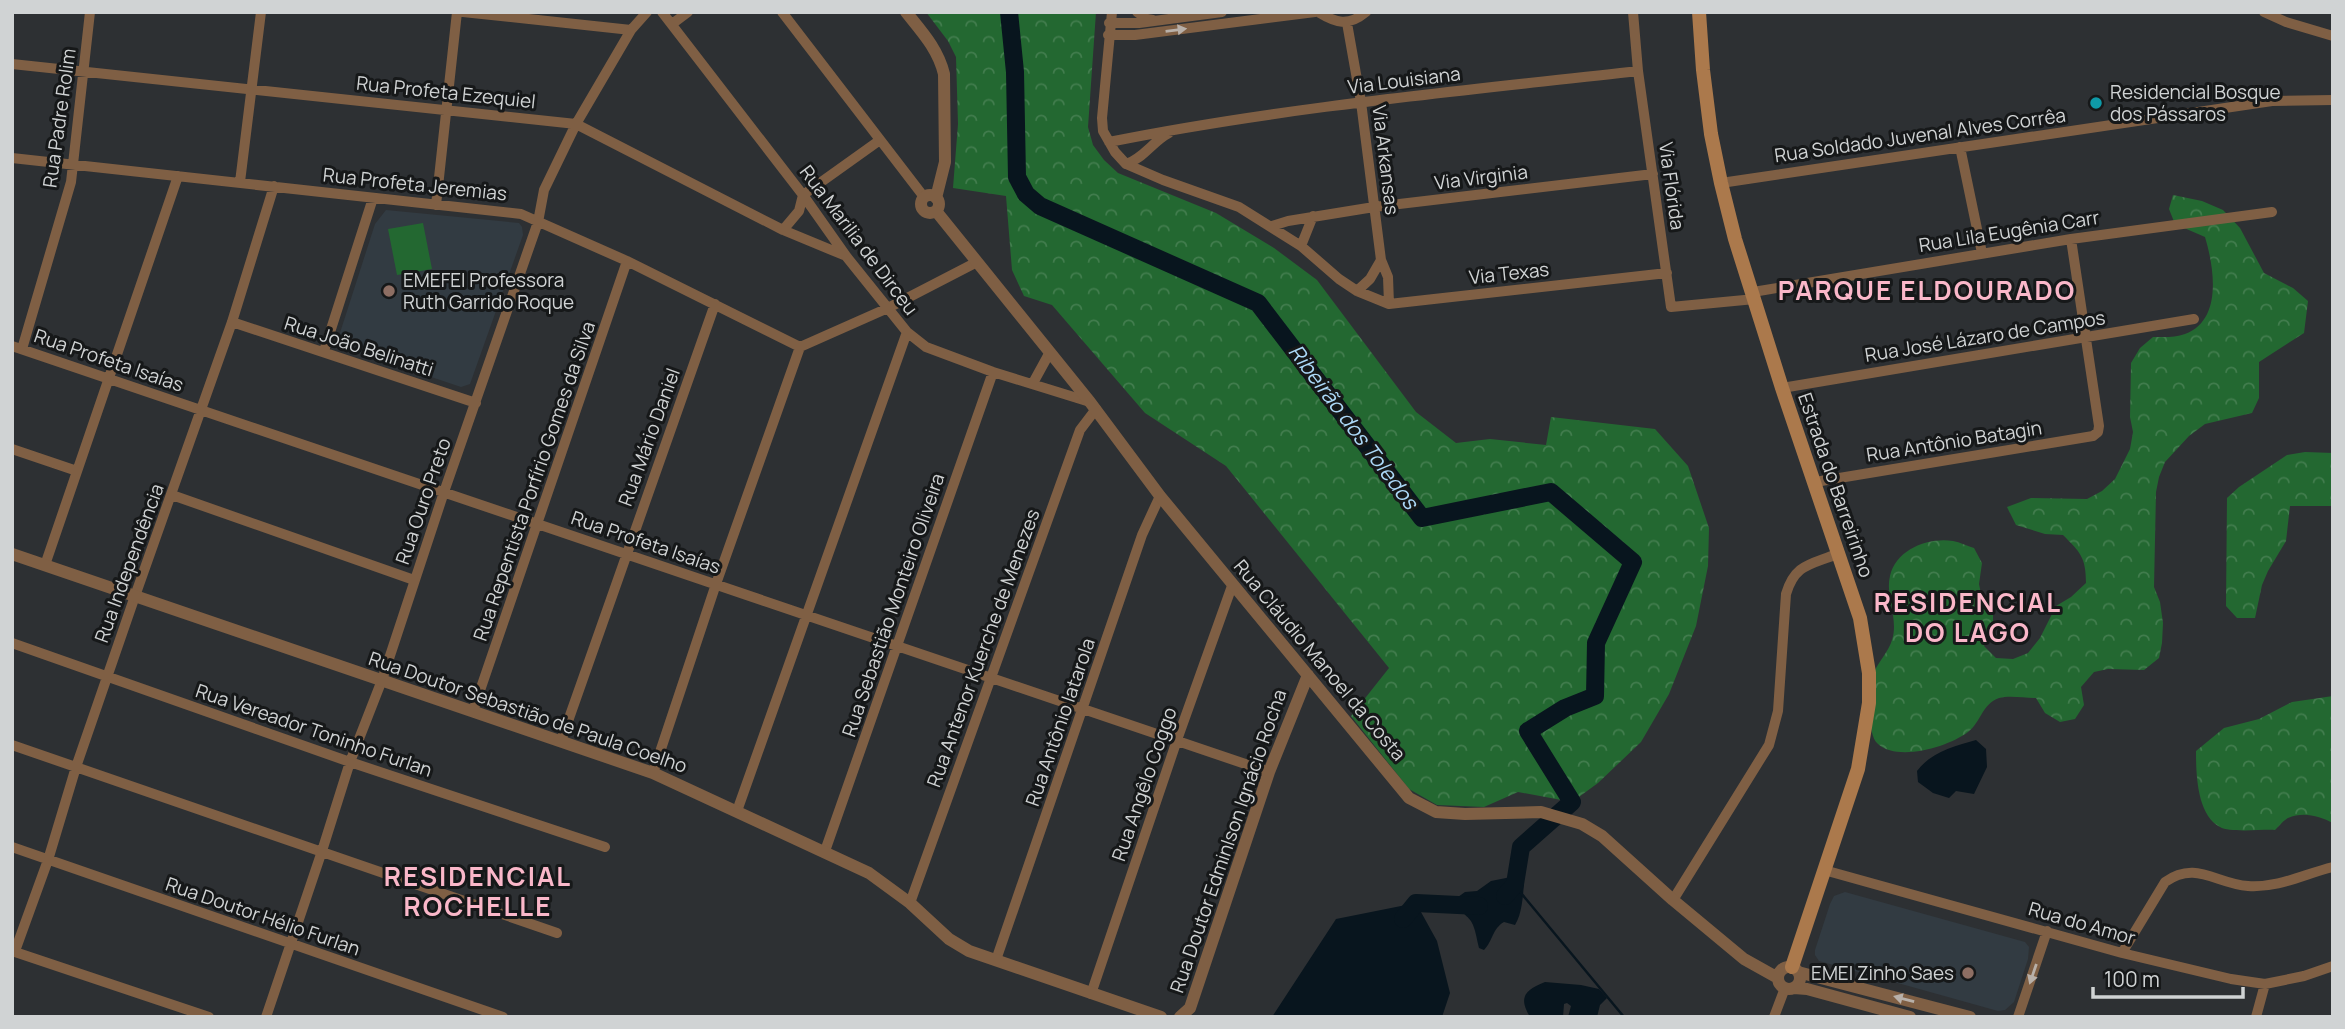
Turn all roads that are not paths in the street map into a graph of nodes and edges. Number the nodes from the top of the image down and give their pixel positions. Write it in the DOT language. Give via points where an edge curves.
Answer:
graph roads {
  1 [pos="90,12"];
  2 [pos="261,12"];
  3 [pos="457,12"];
  4 [pos="463,12"];
  5 [pos="647,12"];
  6 [pos="662,12"];
  7 [pos="688,12"];
  8 [pos="782,12"];
  9 [pos="906,12"];
  10 [pos="1137,12"];
  11 [pos="1222,12"];
  12 [pos="1316,12"];
  13 [pos="1366,12"];
  14 [pos="1633,12"];
  15 [pos="1699,12"];
  16 [pos="2264,12"];
  17 [pos="2289,17"];
  18 [pos="1110,18"];
  19 [pos="1159,21"];
  20 [pos="1347,23"];
  21 [pos="672,24"];
  22 [pos="631,30"];
  23 [pos="1108,35"];
  24 [pos="2333,36"];
  25 [pos="12,64"];
  26 [pos="1638,71"];
  27 [pos="85,72"];
  28 [pos="253,88"];
  29 [pos="2333,100"];
  30 [pos="1361,102"];
  31 [pos="445,109"];
  32 [pos="576,124"];
  33 [pos="1174,129"];
  34 [pos="880,140"];
  35 [pos="1109,142"];
  36 [pos="1960,147"];
  37 [pos="12,158"];
  38 [pos="73,163"];
  39 [pos="1126,164"];
  40 [pos="1653,174"];
  41 [pos="178,176"];
  42 [pos="240,182"];
  43 [pos="1721,183"];
  44 [pos="274,186"];
  45 [pos="803,195"];
  46 [pos="930,197"];
  47 [pos="373,198"];
  48 [pos="436,205"];
  49 [pos="1374,207"];
  50 [pos="2272,212"];
  51 [pos="1312,216"];
  52 [pos="538,222"];
  53 [pos="1272,226"];
  54 [pos="783,230"];
  55 [pos="833,238"];
  56 [pos="2071,239"];
  57 [pos="1301,246"];
  58 [pos="824,247"];
  59 [pos="1982,253"];
  60 [pos="846,256"];
  61 [pos="1381,260"];
  62 [pos="627,261"];
  63 [pos="976,262"];
  64 [pos="1667,273"];
  65 [pos="1357,291"];
  66 [pos="1754,295"];
  67 [pos="1728,302"];
  68 [pos="715,304"];
  69 [pos="1389,304"];
  70 [pos="888,307"];
  71 [pos="2194,319"];
  72 [pos="232,322"];
  73 [pos="907,332"];
  74 [pos="2087,337"];
  75 [pos="17,347"];
  76 [pos="800,347"];
  77 [pos="324,351"];
  78 [pos="1050,352"];
  79 [pos="993,372"];
  80 [pos="108,378"];
  81 [pos="1033,383"];
  82 [pos="1782,388"];
  83 [pos="476,403"];
  84 [pos="1093,406"];
  85 [pos="201,410"];
  86 [pos="12,449"];
  87 [pos="77,471"];
  88 [pos="1815,482"];
  89 [pos="444,492"];
  90 [pos="172,495"];
  91 [pos="1160,496"];
  92 [pos="537,523"];
  93 [pos="12,554"];
  94 [pos="626,554"];
  95 [pos="1837,554"];
  96 [pos="45,565"];
  97 [pos="414,580"];
  98 [pos="716,584"];
  99 [pos="1232,586"];
  100 [pos="135,596"];
  101 [pos="807,615"];
  102 [pos="12,643"];
  103 [pos="897,646"];
  104 [pos="1308,675"];
  105 [pos="108,676"];
  106 [pos="990,677"];
  107 [pos="382,680"];
  108 [pos="1084,709"];
  109 [pos="474,711"];
  110 [pos="1177,740"];
  111 [pos="561,741"];
  112 [pos="12,745"];
  113 [pos="349,762"];
  114 [pos="76,768"];
  115 [pos="1269,772"];
  116 [pos="653,773"];
  117 [pos="737,811"];
  118 [pos="605,847"];
  119 [pos="12,848"];
  120 [pos="322,851"];
  121 [pos="825,851"];
  122 [pos="48,860"];
  123 [pos="2333,867"];
  124 [pos="1824,870"];
  125 [pos="1673,900"];
  126 [pos="910,903"];
  127 [pos="2047,931"];
  128 [pos="557,933"];
  129 [pos="290,945"];
  130 [pos="14,951"];
  131 [pos="2122,953"];
  132 [pos="996,960"];
  133 [pos="2333,966"];
  134 [pos="1795,969"];
  135 [pos="2265,984"];
  136 [pos="1786,985"];
  137 [pos="1091,994"];
  138 [pos="209,1017"];
  139 [pos="266,1017"];
  140 [pos="503,1017"];
  141 [pos="1161,1017"];
  142 [pos="1180,1017"];
  143 [pos="1774,1017"];
  144 [pos="1910,1017"];
  145 [pos="1970,1017"];
  146 [pos="2018,1017"];
  147 [pos="2256,1017"];
  1 -- 27 [label="street, Rua Padre Rolim"];
  2 -- 28 [label="street"];
  3 -- 31 [label="street"];
  4 -- 22 [label="street"];
  5 -- 22 [label="street, Rua Ouro Preto"];
  6 -- 21 [label="street, Rua Marilia de Dirceu"];
  7 -- 21 [label="street"];
  8 -- 34 [label="street"];
  9 -- 46 [label="street" via="934,47 944,74 944,162"];
  10 -- 19 [label="street"];
  11 -- 19 [label="street"];
  12 -- 20 [label="street"];
  23 -- 12 [label="street, one-way"];
  13 -- 20 [label="street"];
  14 -- 26 [label="street, Via Flórida"];
  15 -- 43 [label="main road, Estrada do Barreirinho" via="1711,134"];
  16 -- 17 [label="street"];
  17 -- 24 [label="street"];
  18 -- 19 [label="street"];
  18 -- 23 [label="street"];
  20 -- 30 [label="street, Via Arkansas"];
  21 -- 45 [label="street, Rua Marilia de Dirceu"];
  22 -- 32 [label="street, Rua Ouro Preto"];
  23 -- 35 [label="street" via="1102,118"];
  25 -- 27 [label="street, Rua Profeta Ezequiel"];
  26 -- 30 [label="street, Via Louisiana"];
  26 -- 40 [label="street, Via Flórida"];
  27 -- 28 [label="street, Rua Profeta Ezequiel"];
  27 -- 38 [label="street, Rua Padre Rolim"];
  28 -- 31 [label="street, Rua Profeta Ezequiel"];
  28 -- 42 [label="street"];
  29 -- 36 [label="street, Rua Soldado Juvenal Alves Corrêa" via="2272,101"];
  30 -- 33 [label="street, Via Louisiana"];
  30 -- 49 [label="street, Via Arkansas"];
  31 -- 32 [label="street, Rua Profeta Ezequiel"];
  31 -- 48 [label="street"];
  32 -- 52 [label="street, Rua Ouro Preto" via="544,190"];
  32 -- 54 [label="street, Rua Profeta Ezequiel"];
  33 -- 35 [label="street, Via Louisiana"];
  33 -- 39 [label="street, Via Louisiana"];
  34 -- 45 [label="street"];
  34 -- 46 [label="street"];
  35 -- 39 [label="street"];
  36 -- 43 [label="street, Rua Soldado Juvenal Alves Corrêa"];
  36 -- 59 [label="street"];
  37 -- 38 [label="street, Rua Profeta Jeremias"];
  38 -- 41 [label="street, Rua Profeta Jeremias"];
  38 -- 75 [label="street, Rua Padre Rolim" via="71,182"];
  39 -- 53 [label="street, Via Texas" via="1239,207"];
  40 -- 49 [label="street, Via Virginia"];
  40 -- 64 [label="street, Via Flórida"];
  41 -- 42 [label="street, Rua Profeta Jeremias"];
  41 -- 80 [label="street"];
  42 -- 44 [label="street, Rua Profeta Jeremias"];
  43 -- 66 [label="main road, Estrada do Barreirinho"];
  44 -- 47 [label="street, Rua Profeta Jeremias"];
  44 -- 72 [label="street, Rua Independência"];
  45 -- 54 [label="street" via="799,211"];
  45 -- 55 [label="street, Rua Marilia de Dirceu"];
  46 -- 63 [label="street, Rua Cláudio Manoel da Costa" via="921,205 923,209 936,211"];
  47 -- 48 [label="street, Rua Profeta Jeremias"];
  47 -- 77 [label="street"];
  48 -- 52 [label="street, Rua Profeta Jeremias" via="512,212"];
  49 -- 51 [label="street, Via Virginia"];
  49 -- 61 [label="street, Via Arkansas"];
  50 -- 56 [label="street, Rua Lila Eugênia Carr"];
  51 -- 53 [label="street, Via Virginia"];
  51 -- 57 [label="street"];
  52 -- 62 [label="street, Rua Profeta Jeremias"];
  52 -- 83 [label="street, Rua Ouro Preto"];
  53 -- 57 [label="street, Via Texas"];
  54 -- 58 [label="street, Rua Profeta Ezequiel"];
  55 -- 58 [label="street"];
  55 -- 60 [label="street, Rua Marilia de Dirceu"];
  56 -- 59 [label="street, Rua Lila Eugênia Carr"];
  56 -- 74 [label="street"];
  57 -- 65 [label="street, Via Texas"];
  58 -- 60 [label="street, Rua Profeta Ezequiel"];
  59 -- 66 [label="street, Rua Lila Eugênia Carr"];
  60 -- 70 [label="street, Rua Marilia de Dirceu"];
  61 -- 65 [label="street"];
  61 -- 69 [label="street, Via Arkansas" via="1388,277"];
  62 -- 68 [label="street, Rua Profeta Jeremias"];
  62 -- 92 [label="street, Rua Repentista Porfírio Gomes da Silva"];
  63 -- 70 [label="street"];
  63 -- 78 [label="street, Rua Cláudio Manoel da Costa"];
  64 -- 67 [label="street, Via Flórida" via="1672,307"];
  64 -- 69 [label="street, Via Texas"];
  65 -- 69 [label="street, Via Texas"];
  66 -- 67 [label="street, Rua Lila Eugênia Carr"];
  66 -- 82 [label="main road, Estrada do Barreirinho"];
  68 -- 76 [label="street, Rua Profeta Jeremias"];
  68 -- 94 [label="street, Rua Mário Daniel"];
  70 -- 73 [label="street, Rua Marilia de Dirceu"];
  70 -- 76 [label="street"];
  71 -- 74 [label="street, Rua José Lázaro de Campos"];
  72 -- 77 [label="street, Rua João Belinatti"];
  72 -- 85 [label="street, Rua Independência"];
  73 -- 79 [label="street, Rua Marilia de Dirceu" via="926,347"];
  73 -- 101 [label="street"];
  74 -- 82 [label="street, Rua José Lázaro de Campos"];
  74 -- 88 [label="street, Rua Antônio Batagin" via="2099,426 2093,436"];
  75 -- 80 [label="street, Rua Profeta Isaías"];
  76 -- 98 [label="street"];
  77 -- 83 [label="street, Rua João Belinatti"];
  78 -- 81 [label="street"];
  78 -- 84 [label="street, Rua Cláudio Manoel da Costa"];
  79 -- 81 [label="street, Rua Marilia de Dirceu"];
  79 -- 103 [label="street, Rua Sebastião Monteiro Oliveira"];
  80 -- 85 [label="street, Rua Profeta Isaías"];
  80 -- 87 [label="street"];
  81 -- 84 [label="street, Rua Marilia de Dirceu"];
  82 -- 88 [label="main road, Estrada do Barreirinho"];
  83 -- 89 [label="street, Rua Ouro Preto"];
  84 -- 91 [label="street, Rua Cláudio Manoel da Costa"];
  84 -- 106 [label="street, Rua Antenor Kuerche de Menezes" via="1080,430"];
  85 -- 89 [label="street, Rua Profeta Isaías"];
  85 -- 90 [label="street, Rua Independência"];
  86 -- 87 [label="street"];
  87 -- 96 [label="street"];
  88 -- 95 [label="main road, Estrada do Barreirinho"];
  89 -- 92 [label="street, Rua Profeta Isaías"];
  89 -- 97 [label="street, Rua Ouro Preto"];
  90 -- 97 [label="street"];
  90 -- 100 [label="street, Rua Independência"];
  91 -- 99 [label="street, Rua Cláudio Manoel da Costa"];
  91 -- 108 [label="street, Rua Antônio Iatarola" via="1142,534"];
  92 -- 94 [label="street, Rua Profeta Isaías"];
  92 -- 109 [label="street, Rua Repentista Porfírio Gomes da Silva"];
  93 -- 96 [label="street, Rua Doutor Sebastião de Paula Coelho"];
  94 -- 98 [label="street, Rua Profeta Isaías"];
  94 -- 111 [label="street, Rua Mário Daniel"];
  95 -- 124 [label="main road, Estrada do Barreirinho" via="1860,618 1869,703 1858,769"];
  95 -- 125 [label="street" via="1802,567 1791,579 1786,594 1778,711 1769,745"];
  96 -- 100 [label="street, Rua Doutor Sebastião de Paula Coelho"];
  97 -- 107 [label="street, Rua Ouro Preto"];
  98 -- 101 [label="street, Rua Profeta Isaías"];
  98 -- 116 [label="street"];
  99 -- 104 [label="street, Rua Cláudio Manoel da Costa"];
  99 -- 110 [label="street, Rua Angêlo Coggo"];
  100 -- 105 [label="street, Rua Independência"];
  100 -- 107 [label="street, Rua Doutor Sebastião de Paula Coelho"];
  101 -- 103 [label="street, Rua Profeta Isaías"];
  101 -- 117 [label="street"];
  102 -- 105 [label="street, Rua Vereador Toninho Furlan"];
  103 -- 106 [label="street, Rua Profeta Isaías"];
  103 -- 121 [label="street, Rua Sebastião Monteiro Oliveira"];
  104 -- 115 [label="street, Rua Doutor Edminlson Ignácio Rocha"];
  104 -- 125 [label="street, Rua Cláudio Manoel da Costa" via="1409,798 1436,812 1541,812 1582,824 1602,836"];
  105 -- 113 [label="street, Rua Vereador Toninho Furlan"];
  105 -- 114 [label="street, Rua Independência"];
  106 -- 108 [label="street, Rua Profeta Isaías"];
  106 -- 126 [label="street, Rua Antenor Kuerche de Menezes"];
  107 -- 109 [label="street, Rua Doutor Sebastião de Paula Coelho"];
  107 -- 113 [label="street, Rua Ouro Preto"];
  108 -- 110 [label="street, Rua Profeta Isaías"];
  108 -- 132 [label="street, Rua Antônio Iatarola"];
  109 -- 111 [label="street, Rua Doutor Sebastião de Paula Coelho"];
  110 -- 115 [label="street, Rua Profeta Isaías"];
  110 -- 137 [label="street, Rua Angêlo Coggo"];
  111 -- 116 [label="street, Rua Doutor Sebastião de Paula Coelho"];
  112 -- 114 [label="street"];
  113 -- 118 [label="street, Rua Vereador Toninho Furlan"];
  113 -- 120 [label="street, Rua Ouro Preto"];
  114 -- 120 [label="street"];
  114 -- 122 [label="street, Rua Independência"];
  115 -- 142 [label="street, Rua Doutor Edminlson Ignácio Rocha" via="1189,1008"];
  116 -- 117 [label="street, Rua Doutor Sebastião de Paula Coelho"];
  117 -- 121 [label="street, Rua Doutor Sebastião de Paula Coelho"];
  119 -- 122 [label="street, Rua Doutor Hélio Furlan"];
  120 -- 128 [label="street"];
  120 -- 129 [label="street, Rua Ouro Preto"];
  121 -- 126 [label="street, Rua Doutor Sebastião de Paula Coelho" via="869,873"];
  122 -- 129 [label="street, Rua Doutor Hélio Furlan"];
  122 -- 130 [label="street, Rua Independência"];
  123 -- 131 [label="street" via="2275,886 2246,886 2189,871 2176,874 2165,882"];
  124 -- 127 [label="street, Rua do Amor"];
  124 -- 134 [label="main road, Estrada do Barreirinho"];
  125 -- 136 [label="street, Rua Cláudio Manoel da Costa" via="1744,959"];
  126 -- 132 [label="street, Rua Doutor Sebastião de Paula Coelho" via="948,939"];
  127 -- 131 [label="street, Rua do Amor"];
  127 -- 146 [label="street, one-way"];
  129 -- 139 [label="street, Rua Ouro Preto"];
  129 -- 140 [label="street, Rua Doutor Hélio Furlan"];
  130 -- 138 [label="street"];
  131 -- 135 [label="street, Rua do Amor"];
  132 -- 137 [label="street, Rua Doutor Sebastião de Paula Coelho"];
  133 -- 135 [label="street, Rua do Amor"];
  134 -- 136 [label="street" via="1800,982"];
  134 -- 136 [label="street" via="1783,969"];
  145 -- 134 [label="street, one-way"];
  135 -- 147 [label="street"];
  136 -- 143 [label="street"];
  136 -- 144 [label="street, Rua Cláudio Manoel da Costa"];
  137 -- 141 [label="street, Rua Doutor Sebastião de Paula Coelho"];
}
